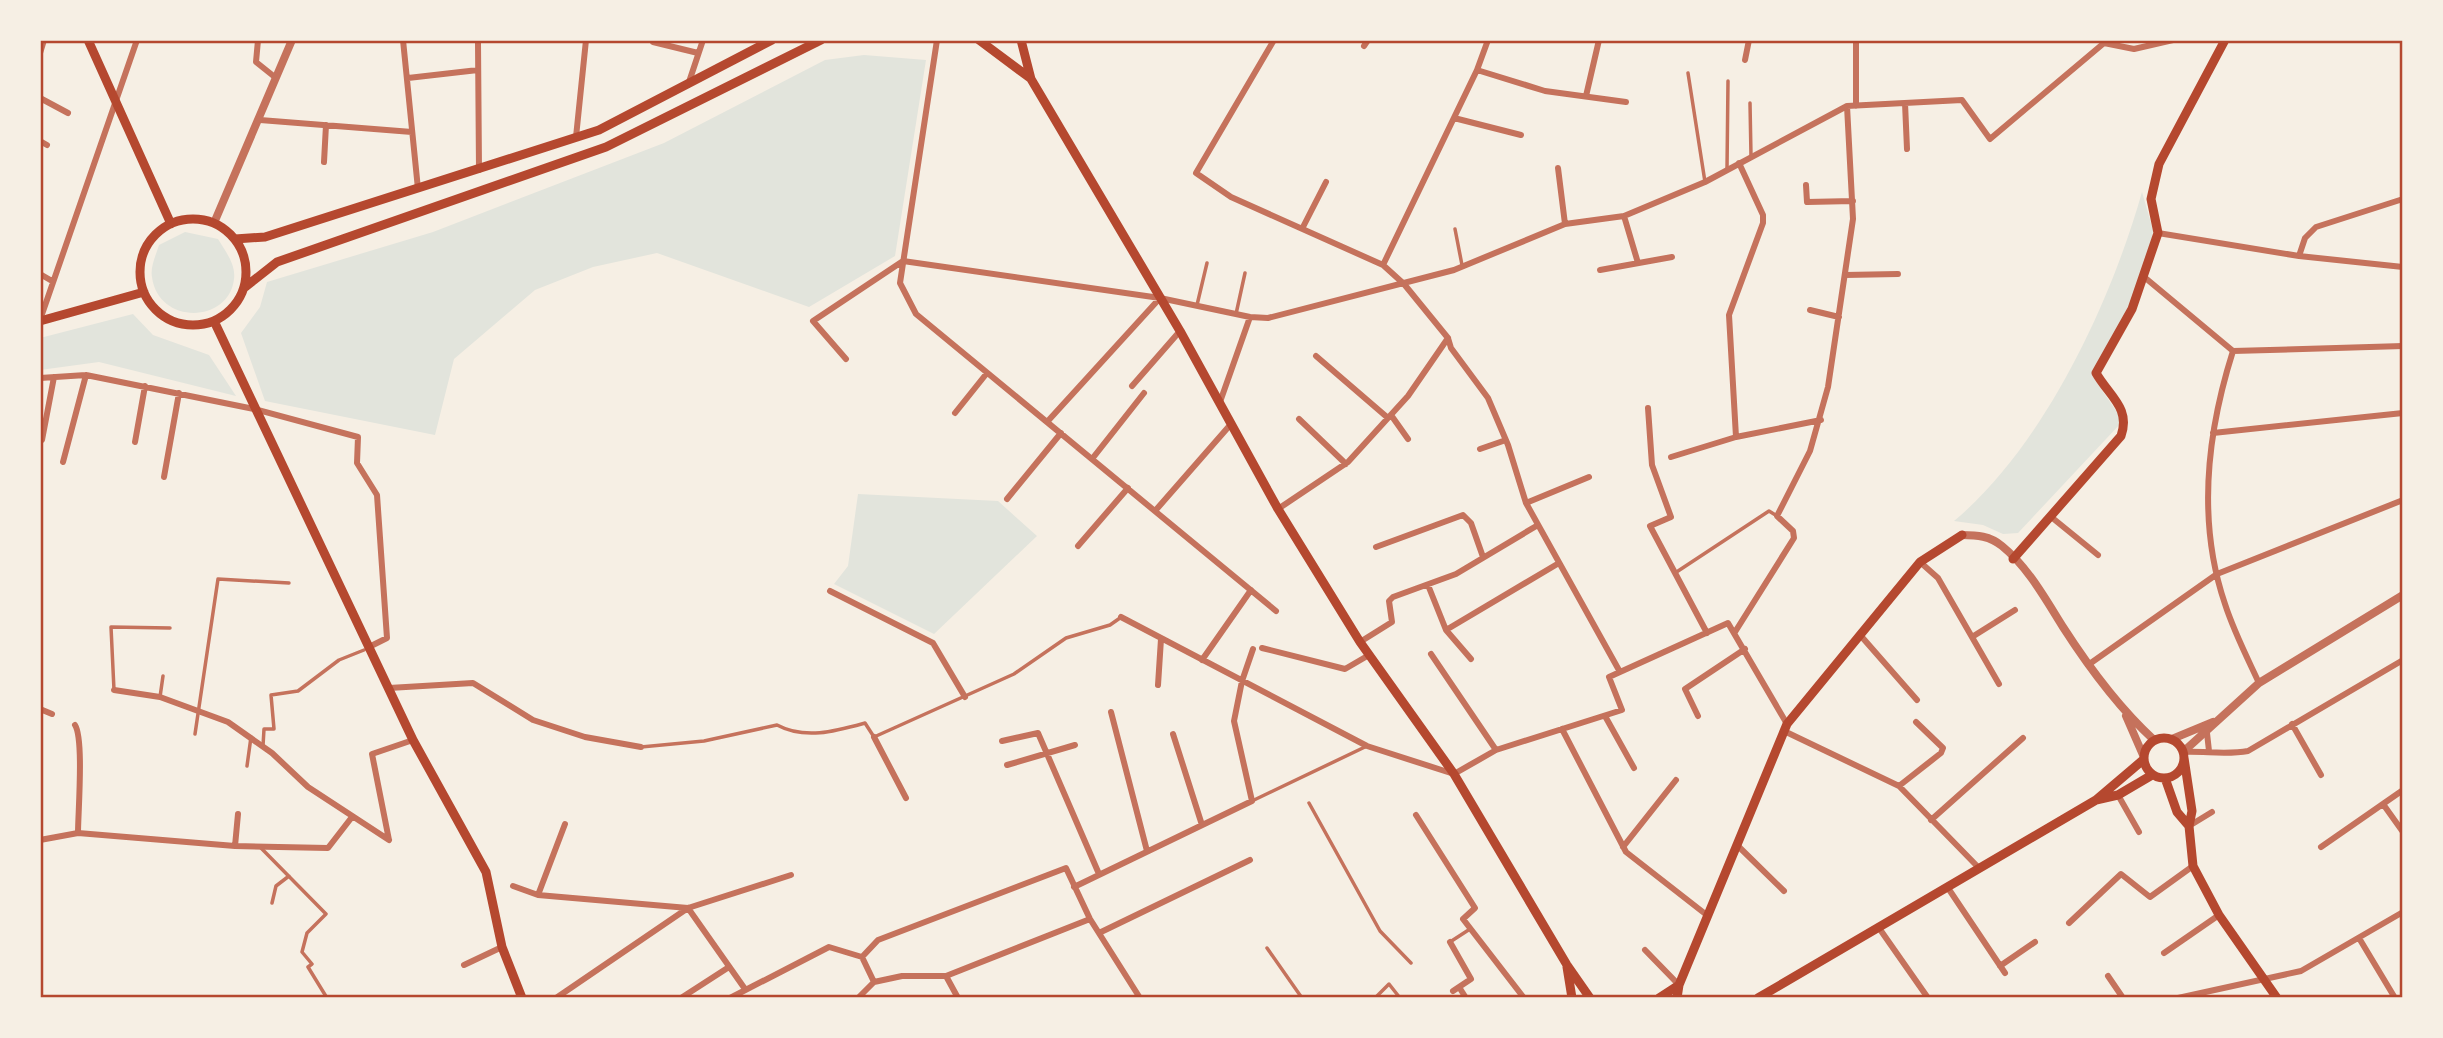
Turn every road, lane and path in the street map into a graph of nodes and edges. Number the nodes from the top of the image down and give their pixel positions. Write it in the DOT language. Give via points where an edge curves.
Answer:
graph roads {
  1 [pos="44,40"];
  2 [pos="88,40"];
  3 [pos="137,40"];
  4 [pos="258,40"];
  5 [pos="292,40"];
  6 [pos="402,40"];
  7 [pos="586,40"];
  8 [pos="703,40"];
  9 [pos="772,40"];
  10 [pos="821,40"];
  11 [pos="937,40"];
  12 [pos="979,40"];
  13 [pos="1021,40"];
  14 [pos="1274,40"];
  15 [pos="1488,40"];
  16 [pos="1599,40"];
  17 [pos="1749,40"];
  18 [pos="1856,40"];
  19 [pos="2173,40"];
  20 [pos="2225,40"];
  21 [pos="2105,41"];
  22 [pos="653,42"];
  23 [pos="478,43"];
  24 [pos="40,53"];
  25 [pos="698,53"];
  26 [pos="1745,60"];
  27 [pos="478,70"];
  28 [pos="1477,70"];
  29 [pos="1688,73"];
  30 [pos="276,78"];
  31 [pos="408,78"];
  32 [pos="1031,79"];
  33 [pos="1728,81"];
  34 [pos="687,86"];
  35 [pos="1586,96"];
  36 [pos="40,98"];
  37 [pos="115,101"];
  38 [pos="1626,102"];
  39 [pos="1750,103"];
  40 [pos="1905,103"];
  41 [pos="1847,106"];
  42 [pos="1856,106"];
  43 [pos="68,113"];
  44 [pos="1454,118"];
  45 [pos="260,120"];
  46 [pos="326,125"];
  47 [pos="412,132"];
  48 [pos="1521,135"];
  49 [pos="576,137"];
  50 [pos="1907,149"];
  51 [pos="1751,156"];
  52 [pos="324,162"];
  53 [pos="1739,163"];
  54 [pos="1558,168"];
  55 [pos="1727,169"];
  56 [pos="479,170"];
  57 [pos="1326,182"];
  58 [pos="1705,182"];
  59 [pos="1806,185"];
  60 [pos="418,189"];
  61 [pos="2403,199"];
  62 [pos="1853,201"];
  63 [pos="1624,216"];
  64 [pos="214,223"];
  65 [pos="171,224"];
  66 [pos="1565,224"];
  67 [pos="1303,227"];
  68 [pos="1455,229"];
  69 [pos="2158,233"];
  70 [pos="235,239"];
  71 [pos="2299,256"];
  72 [pos="1672,257"];
  73 [pos="904,261"];
  74 [pos="1207,263"];
  75 [pos="1638,263"];
  76 [pos="1383,265"];
  77 [pos="1463,267"];
  78 [pos="2403,267"];
  79 [pos="1600,270"];
  80 [pos="1245,273"];
  81 [pos="40,274"];
  82 [pos="1898,274"];
  83 [pos="1845,275"];
  84 [pos="2143,276"];
  85 [pos="52,281"];
  86 [pos="1404,284"];
  87 [pos="244,288"];
  88 [pos="144,292"];
  89 [pos="1160,298"];
  90 [pos="1197,305"];
  91 [pos="1810,310"];
  92 [pos="1236,314"];
  93 [pos="1250,317"];
  94 [pos="1839,317"];
  95 [pos="40,320"];
  96 [pos="214,321"];
  97 [pos="1180,331"];
  98 [pos="1448,338"];
  99 [pos="2403,346"];
  100 [pos="2233,351"];
  101 [pos="1316,356"];
  102 [pos="846,359"];
  103 [pos="987,373"];
  104 [pos="86,375"];
  105 [pos="54,377"];
  106 [pos="40,378"];
  107 [pos="145,386"];
  108 [pos="1132,386"];
  109 [pos="179,393"];
  110 [pos="1144,393"];
  111 [pos="1220,402"];
  112 [pos="1648,408"];
  113 [pos="254,409"];
  114 [pos="955,413"];
  115 [pos="2403,413"];
  116 [pos="1390,416"];
  117 [pos="1298,419"];
  118 [pos="1821,420"];
  119 [pos="1047,422"];
  120 [pos="1231,424"];
  121 [pos="1060,433"];
  122 [pos="2213,433"];
  123 [pos="1736,438"];
  124 [pos="1409,439"];
  125 [pos="42,440"];
  126 [pos="1506,440"];
  127 [pos="135,442"];
  128 [pos="1480,449"];
  129 [pos="1671,457"];
  130 [pos="1092,459"];
  131 [pos="63,462"];
  132 [pos="1346,464"];
  133 [pos="164,477"];
  134 [pos="1588,477"];
  135 [pos="1128,488"];
  136 [pos="1007,499"];
  137 [pos="2403,500"];
  138 [pos="1526,503"];
  139 [pos="1279,509"];
  140 [pos="1155,511"];
  141 [pos="1777,516"];
  142 [pos="2050,516"];
  143 [pos="1538,525"];
  144 [pos="1962,535"];
  145 [pos="1077,546"];
  146 [pos="1376,547"];
  147 [pos="2098,555"];
  148 [pos="1483,557"];
  149 [pos="2014,559"];
  150 [pos="1920,562"];
  151 [pos="1559,563"];
  152 [pos="1675,573"];
  153 [pos="2217,574"];
  154 [pos="289,583"];
  155 [pos="1428,585"];
  156 [pos="1251,590"];
  157 [pos="830,591"];
  158 [pos="2403,595"];
  159 [pos="2015,610"];
  160 [pos="1276,611"];
  161 [pos="1121,617"];
  162 [pos="170,628"];
  163 [pos="1446,630"];
  164 [pos="1735,632"];
  165 [pos="1706,633"];
  166 [pos="1861,636"];
  167 [pos="1972,636"];
  168 [pos="1161,639"];
  169 [pos="1360,642"];
  170 [pos="367,648"];
  171 [pos="1262,648"];
  172 [pos="1253,649"];
  173 [pos="1745,649"];
  174 [pos="1431,654"];
  175 [pos="1369,655"];
  176 [pos="1471,659"];
  177 [pos="1202,660"];
  178 [pos="2403,660"];
  179 [pos="2088,665"];
  180 [pos="1620,672"];
  181 [pos="163,676"];
  182 [pos="1242,681"];
  183 [pos="2259,683"];
  184 [pos="1999,684"];
  185 [pos="1158,685"];
  186 [pos="389,688"];
  187 [pos="114,690"];
  188 [pos="965,696"];
  189 [pos="160,697"];
  190 [pos="1917,699"];
  191 [pos="40,709"];
  192 [pos="1111,712"];
  193 [pos="200,713"];
  194 [pos="52,714"];
  195 [pos="2125,714"];
  196 [pos="1605,716"];
  197 [pos="1698,716"];
  198 [pos="1916,722"];
  199 [pos="2213,722"];
  200 [pos="2292,724"];
  201 [pos="75,725"];
  202 [pos="1786,728"];
  203 [pos="1562,729"];
  204 [pos="2207,733"];
  205 [pos="195,734"];
  206 [pos="1173,734"];
  207 [pos="251,737"];
  208 [pos="874,737"];
  209 [pos="2023,738"];
  210 [pos="2172,739"];
  211 [pos="414,740"];
  212 [pos="2154,740"];
  213 [pos="1002,741"];
  214 [pos="1075,745"];
  215 [pos="263,746"];
  216 [pos="1367,746"];
  217 [pos="641,747"];
  218 [pos="1496,750"];
  219 [pos="2209,751"];
  220 [pos="1047,753"];
  221 [pos="2184,755"];
  222 [pos="2143,758"];
  223 [pos="1007,765"];
  224 [pos="247,766"];
  225 [pos="1634,768"];
  226 [pos="1454,774"];
  227 [pos="2152,775"];
  228 [pos="2321,775"];
  229 [pos="2165,778"];
  230 [pos="1676,780"];
  231 [pos="1899,786"];
  232 [pos="2403,790"];
  233 [pos="2118,795"];
  234 [pos="906,798"];
  235 [pos="2096,800"];
  236 [pos="1252,801"];
  237 [pos="1309,803"];
  238 [pos="2383,804"];
  239 [pos="2212,812"];
  240 [pos="238,814"];
  241 [pos="1416,815"];
  242 [pos="352,817"];
  243 [pos="1931,820"];
  244 [pos="565,824"];
  245 [pos="1202,825"];
  246 [pos="2189,826"];
  247 [pos="2139,832"];
  248 [pos="2403,832"];
  249 [pos="78,833"];
  250 [pos="40,840"];
  251 [pos="258,845"];
  252 [pos="235,846"];
  253 [pos="1738,846"];
  254 [pos="1623,847"];
  255 [pos="2321,847"];
  256 [pos="1147,851"];
  257 [pos="1250,860"];
  258 [pos="2193,866"];
  259 [pos="1978,867"];
  260 [pos="1100,874"];
  261 [pos="791,875"];
  262 [pos="289,876"];
  263 [pos="513,886"];
  264 [pos="1074,887"];
  265 [pos="1948,888"];
  266 [pos="1784,891"];
  267 [pos="538,895"];
  268 [pos="272,903"];
  269 [pos="688,908"];
  270 [pos="2403,912"];
  271 [pos="2219,915"];
  272 [pos="1709,917"];
  273 [pos="1090,919"];
  274 [pos="2069,923"];
  275 [pos="1879,928"];
  276 [pos="1470,929"];
  277 [pos="1099,933"];
  278 [pos="2359,938"];
  279 [pos="1450,942"];
  280 [pos="2035,942"];
  281 [pos="502,947"];
  282 [pos="1268,948"];
  283 [pos="1645,950"];
  284 [pos="2164,953"];
  285 [pos="862,957"];
  286 [pos="1411,962"];
  287 [pos="464,965"];
  288 [pos="1567,965"];
  289 [pos="2000,966"];
  290 [pos="729,967"];
  291 [pos="2005,973"];
  292 [pos="946,976"];
  293 [pos="2108,976"];
  294 [pos="2263,978"];
  295 [pos="874,982"];
  296 [pos="1679,985"];
  297 [pos="746,989"];
  298 [pos="2403,993"];
  299 [pos="1589,995"];
  300 [pos="2188,997"];
  301 [pos="327,998"];
  302 [pos="522,998"];
  303 [pos="556,998"];
  304 [pos="681,998"];
  305 [pos="730,998"];
  306 [pos="858,998"];
  307 [pos="958,998"];
  308 [pos="1140,998"];
  309 [pos="1302,998"];
  310 [pos="1374,998"];
  311 [pos="1400,998"];
  312 [pos="1466,998"];
  313 [pos="1524,998"];
  314 [pos="1572,998"];
  315 [pos="1596,998"];
  316 [pos="1659,998"];
  317 [pos="1677,998"];
  318 [pos="1758,998"];
  319 [pos="1928,998"];
  320 [pos="2123,998"];
  321 [pos="2178,998"];
  322 [pos="2277,998"];
  323 [pos="2395,998"];
  1 -- 24 [label="street"];
  2 -- 37 [label="main road"];
  3 -- 37 [label="street"];
  4 -- 30 [label="street" via="256,62"];
  5 -- 30 [label="street"];
  6 -- 31 [label="street"];
  7 -- 49 [label="street"];
  8 -- 25 [label="street"];
  9 -- 34 [label="main road"];
  10 -- 87 [label="main road" via="606,147 277,262"];
  11 -- 73 [label="street"];
  12 -- 32 [label="main road"];
  13 -- 32 [label="main road"];
  14 -- 67 [label="street" via="1196,173 1231,197"];
  15 -- 28 [label="street"];
  16 -- 35 [label="street"];
  17 -- 26 [label="street"];
  18 -- 42 [label="street"];
  19 -- 21 [label="street" via="2146,48"];
  20 -- 69 [label="main road" via="2158,164 2151,199"];
  21 -- 40 [label="street" via="1990,139 1962,100"];
  22 -- 25 [label="street"];
  23 -- 27 [label="street"];
  25 -- 34 [label="street"];
  27 -- 31 [label="street"];
  27 -- 56 [label="street"];
  28 -- 35 [label="street" via="1545,91"];
  28 -- 44 [label="street"];
  29 -- 58 [label="lane"];
  30 -- 45 [label="street"];
  31 -- 47 [label="street"];
  32 -- 89 [label="main road"];
  33 -- 55 [label="lane"];
  34 -- 49 [label="main road"];
  35 -- 38 [label="street"];
  36 -- 43 [label="street"];
  37 -- 65 [label="main road"];
  37 -- 85 [label="street"];
  39 -- 51 [label="lane"];
  40 -- 42 [label="street"];
  40 -- 50 [label="street"];
  41 -- 42 [label="street"];
  41 -- 51 [label="street"];
  41 -- 62 [label="street"];
  44 -- 48 [label="street"];
  44 -- 76 [label="street"];
  45 -- 46 [label="street"];
  45 -- 64 [label="street"];
  46 -- 47 [label="street"];
  46 -- 52 [label="street"];
  47 -- 60 [label="street"];
  49 -- 56 [label="main road"];
  51 -- 53 [label="street"];
  53 -- 55 [label="street"];
  53 -- 123 [label="street" via="1763,223 1729,315"];
  54 -- 66 [label="street"];
  55 -- 58 [label="street"];
  56 -- 60 [label="main road"];
  57 -- 67 [label="street"];
  58 -- 63 [label="street"];
  59 -- 62 [label="street" via="1807,202"];
  60 -- 70 [label="main road" via="265,237"];
  61 -- 71 [label="street" via="2316,228 2305,238"];
  62 -- 83 [label="street"];
  63 -- 66 [label="street"];
  63 -- 75 [label="street"];
  64 -- 65 [label="main road" via="185,220"];
  64 -- 70 [label="main road"];
  65 -- 88 [label="main road" via="147,246 140,277"];
  66 -- 77 [label="street"];
  67 -- 76 [label="street"];
  68 -- 77 [label="lane"];
  69 -- 71 [label="street"];
  69 -- 84 [label="main road"];
  70 -- 87 [label="main road" via="243,254"];
  71 -- 78 [label="street"];
  72 -- 75 [label="street"];
  73 -- 89 [label="street"];
  73 -- 102 [label="street" via="813,321"];
  73 -- 103 [label="street" via="900,283 916,314"];
  74 -- 90 [label="lane"];
  75 -- 79 [label="street"];
  76 -- 86 [label="street"];
  77 -- 86 [label="street"];
  80 -- 92 [label="lane"];
  81 -- 85 [label="street"];
  82 -- 83 [label="street"];
  83 -- 94 [label="street"];
  84 -- 100 [label="street"];
  84 -- 142 [label="main road" via="2117,340 2096,373 2121,407 2126,422 2121,436"];
  85 -- 95 [label="street"];
  86 -- 93 [label="street" via="1268,318"];
  86 -- 98 [label="street"];
  87 -- 96 [label="main road" via="237,302"];
  88 -- 95 [label="main road"];
  88 -- 96 [label="main road" via="151,304 173,321"];
  89 -- 90 [label="street"];
  89 -- 97 [label="main road"];
  89 -- 119 [label="street"];
  90 -- 92 [label="street"];
  91 -- 94 [label="street"];
  92 -- 93 [label="street"];
  93 -- 111 [label="street"];
  94 -- 118 [label="street"];
  96 -- 113 [label="main road"];
  97 -- 108 [label="street"];
  97 -- 111 [label="main road"];
  98 -- 116 [label="street"];
  98 -- 126 [label="street" via="1488,398"];
  99 -- 100 [label="street"];
  100 -- 122 [label="street"];
  101 -- 116 [label="street"];
  103 -- 114 [label="street"];
  103 -- 119 [label="street"];
  104 -- 105 [label="street"];
  104 -- 107 [label="street"];
  104 -- 131 [label="street"];
  105 -- 106 [label="street"];
  105 -- 125 [label="street"];
  107 -- 109 [label="street"];
  107 -- 127 [label="street"];
  109 -- 113 [label="street"];
  109 -- 133 [label="street"];
  110 -- 130 [label="street"];
  111 -- 120 [label="main road"];
  112 -- 152 [label="street" via="1652,465 1671,517 1650,526"];
  113 -- 170 [label="main road"];
  113 -- 170 [label="street" via="358,437 357,463 377,495 387,638"];
  115 -- 122 [label="street"];
  116 -- 124 [label="street"];
  116 -- 132 [label="street"];
  117 -- 132 [label="street"];
  118 -- 123 [label="street"];
  118 -- 141 [label="street" via="1802,470"];
  119 -- 121 [label="street"];
  120 -- 139 [label="main road"];
  120 -- 140 [label="street"];
  121 -- 130 [label="street"];
  121 -- 136 [label="street"];
  122 -- 153 [label="street" via="2209,511"];
  123 -- 129 [label="street"];
  126 -- 128 [label="street"];
  126 -- 138 [label="street"];
  130 -- 135 [label="street"];
  132 -- 139 [label="street"];
  134 -- 138 [label="street"];
  135 -- 140 [label="street"];
  135 -- 145 [label="street"];
  137 -- 153 [label="street"];
  138 -- 143 [label="street"];
  139 -- 169 [label="main road"];
  140 -- 156 [label="street"];
  141 -- 152 [label="lane" via="1769,511"];
  141 -- 164 [label="street" via="1794,534"];
  142 -- 147 [label="street"];
  142 -- 149 [label="main road"];
  143 -- 148 [label="street"];
  143 -- 151 [label="street"];
  144 -- 149 [label="street" via="1990,538"];
  144 -- 150 [label="main road"];
  146 -- 148 [label="street" via="1463,515 1471,523"];
  148 -- 155 [label="street"];
  149 -- 179 [label="street"];
  150 -- 166 [label="main road"];
  150 -- 167 [label="street" via="1938,578"];
  151 -- 163 [label="street"];
  151 -- 180 [label="street"];
  152 -- 165 [label="street"];
  153 -- 179 [label="street"];
  153 -- 183 [label="street"];
  154 -- 193 [label="lane" via="218,579"];
  155 -- 163 [label="street"];
  155 -- 169 [label="street" via="1391,598 1392,622"];
  156 -- 160 [label="street"];
  156 -- 177 [label="street"];
  157 -- 188 [label="street" via="933,643"];
  158 -- 183 [label="street"];
  159 -- 167 [label="street"];
  161 -- 168 [label="street"];
  161 -- 188 [label="lane" via="1110,625 1066,638 1014,674"];
  162 -- 187 [label="lane" via="111,627"];
  163 -- 176 [label="street"];
  164 -- 165 [label="street" via="1730,623"];
  164 -- 173 [label="street"];
  165 -- 180 [label="street"];
  166 -- 190 [label="street"];
  166 -- 202 [label="main road"];
  167 -- 184 [label="street"];
  168 -- 177 [label="street"];
  168 -- 185 [label="street"];
  169 -- 175 [label="main road"];
  170 -- 186 [label="main road"];
  170 -- 215 [label="lane" via="339,660 298,691 271,695 274,729 264,729"];
  171 -- 175 [label="street" via="1345,669"];
  172 -- 182 [label="street"];
  173 -- 197 [label="street" via="1685,689"];
  173 -- 202 [label="street"];
  174 -- 218 [label="street"];
  175 -- 226 [label="main road"];
  177 -- 182 [label="street"];
  178 -- 200 [label="street"];
  179 -- 195 [label="street"];
  180 -- 196 [label="street" via="1608,678 1623,708"];
  181 -- 189 [label="lane"];
  182 -- 216 [label="street"];
  182 -- 236 [label="street" via="1234,721"];
  183 -- 199 [label="street"];
  186 -- 211 [label="main road"];
  186 -- 217 [label="street" via="473,683 533,720 585,737"];
  187 -- 189 [label="street"];
  188 -- 208 [label="lane"];
  189 -- 193 [label="street"];
  191 -- 194 [label="street"];
  192 -- 256 [label="street"];
  193 -- 205 [label="lane"];
  193 -- 207 [label="street" via="228,722"];
  195 -- 212 [label="street"];
  195 -- 222 [label="street"];
  196 -- 203 [label="street"];
  196 -- 225 [label="street"];
  198 -- 231 [label="street" via="1943,748"];
  199 -- 204 [label="street"];
  199 -- 210 [label="street"];
  200 -- 219 [label="street" via="2248,751"];
  200 -- 228 [label="street"];
  201 -- 249 [label="street"];
  202 -- 231 [label="street"];
  202 -- 253 [label="main road"];
  203 -- 218 [label="street"];
  203 -- 254 [label="street"];
  204 -- 219 [label="street"];
  204 -- 221 [label="street"];
  206 -- 245 [label="street"];
  207 -- 215 [label="street"];
  207 -- 224 [label="lane"];
  208 -- 217 [label="lane" via="864,723 825,734 777,725 704,741"];
  208 -- 234 [label="street"];
  209 -- 243 [label="street"];
  210 -- 212 [label="main road"];
  210 -- 221 [label="main road"];
  211 -- 242 [label="street" via="372,754 389,841"];
  211 -- 281 [label="main road" via="486,872"];
  212 -- 222 [label="main road"];
  213 -- 220 [label="street" via="1038,733"];
  214 -- 220 [label="street"];
  215 -- 242 [label="street" via="308,787"];
  216 -- 226 [label="street"];
  216 -- 236 [label="lane"];
  218 -- 226 [label="street"];
  219 -- 221 [label="street"];
  220 -- 223 [label="street"];
  220 -- 260 [label="street"];
  221 -- 229 [label="main road" via="2180,770"];
  221 -- 246 [label="main road" via="2192,811"];
  222 -- 227 [label="main road"];
  222 -- 235 [label="main road"];
  226 -- 288 [label="main road"];
  227 -- 229 [label="main road"];
  227 -- 233 [label="main road"];
  229 -- 246 [label="main road" via="2178,813"];
  230 -- 254 [label="street"];
  231 -- 243 [label="street"];
  232 -- 238 [label="street"];
  233 -- 235 [label="main road"];
  233 -- 247 [label="street"];
  235 -- 259 [label="main road"];
  236 -- 245 [label="street"];
  237 -- 286 [label="lane" via="1376,925"];
  238 -- 248 [label="street"];
  238 -- 255 [label="street"];
  239 -- 246 [label="street"];
  240 -- 252 [label="street"];
  241 -- 276 [label="street" via="1475,908 1463,919"];
  242 -- 251 [label="street" via="328,848"];
  243 -- 259 [label="street"];
  244 -- 267 [label="street"];
  245 -- 256 [label="street"];
  246 -- 258 [label="main road"];
  249 -- 250 [label="street"];
  249 -- 252 [label="street"];
  251 -- 252 [label="street"];
  251 -- 262 [label="lane"];
  253 -- 266 [label="street"];
  253 -- 272 [label="main road"];
  254 -- 272 [label="street"];
  256 -- 260 [label="street"];
  257 -- 277 [label="street"];
  258 -- 271 [label="main road"];
  258 -- 274 [label="street" via="2150,897 2121,874"];
  259 -- 265 [label="main road"];
  260 -- 264 [label="street"];
  261 -- 269 [label="street"];
  262 -- 268 [label="lane" via="276,886"];
  262 -- 301 [label="lane" via="326,914 307,933 302,952"];
  263 -- 267 [label="street"];
  264 -- 273 [label="street"];
  264 -- 285 [label="street" via="1066,868 878,940"];
  265 -- 275 [label="main road"];
  265 -- 289 [label="street"];
  267 -- 269 [label="street"];
  269 -- 290 [label="street"];
  269 -- 303 [label="street"];
  270 -- 278 [label="street"];
  271 -- 284 [label="street"];
  271 -- 294 [label="main road"];
  272 -- 296 [label="main road"];
  273 -- 277 [label="street"];
  273 -- 292 [label="street"];
  275 -- 318 [label="main road"];
  275 -- 319 [label="street"];
  276 -- 279 [label="lane"];
  276 -- 313 [label="street"];
  277 -- 308 [label="street"];
  278 -- 294 [label="street" via="2310,967"];
  278 -- 323 [label="street"];
  279 -- 312 [label="street" via="1471,979 1456,989"];
  280 -- 289 [label="street"];
  281 -- 287 [label="street"];
  281 -- 302 [label="main road"];
  282 -- 309 [label="lane"];
  283 -- 296 [label="street"];
  285 -- 295 [label="street"];
  285 -- 297 [label="street" via="829,947"];
  288 -- 299 [label="main road"];
  288 -- 314 [label="main road"];
  289 -- 291 [label="street"];
  290 -- 297 [label="street"];
  290 -- 304 [label="street"];
  292 -- 295 [label="street" via="902,976"];
  292 -- 307 [label="street"];
  293 -- 320 [label="street"];
  294 -- 300 [label="street"];
  294 -- 322 [label="main road"];
  295 -- 306 [label="street"];
  296 -- 316 [label="main road"];
  296 -- 317 [label="main road"];
  297 -- 305 [label="street"];
  298 -- 323 [label="street"];
  299 -- 315 [label="main road"];
  300 -- 321 [label="street"];
  310 -- 311 [label="lane" via="1389,984"];
}
